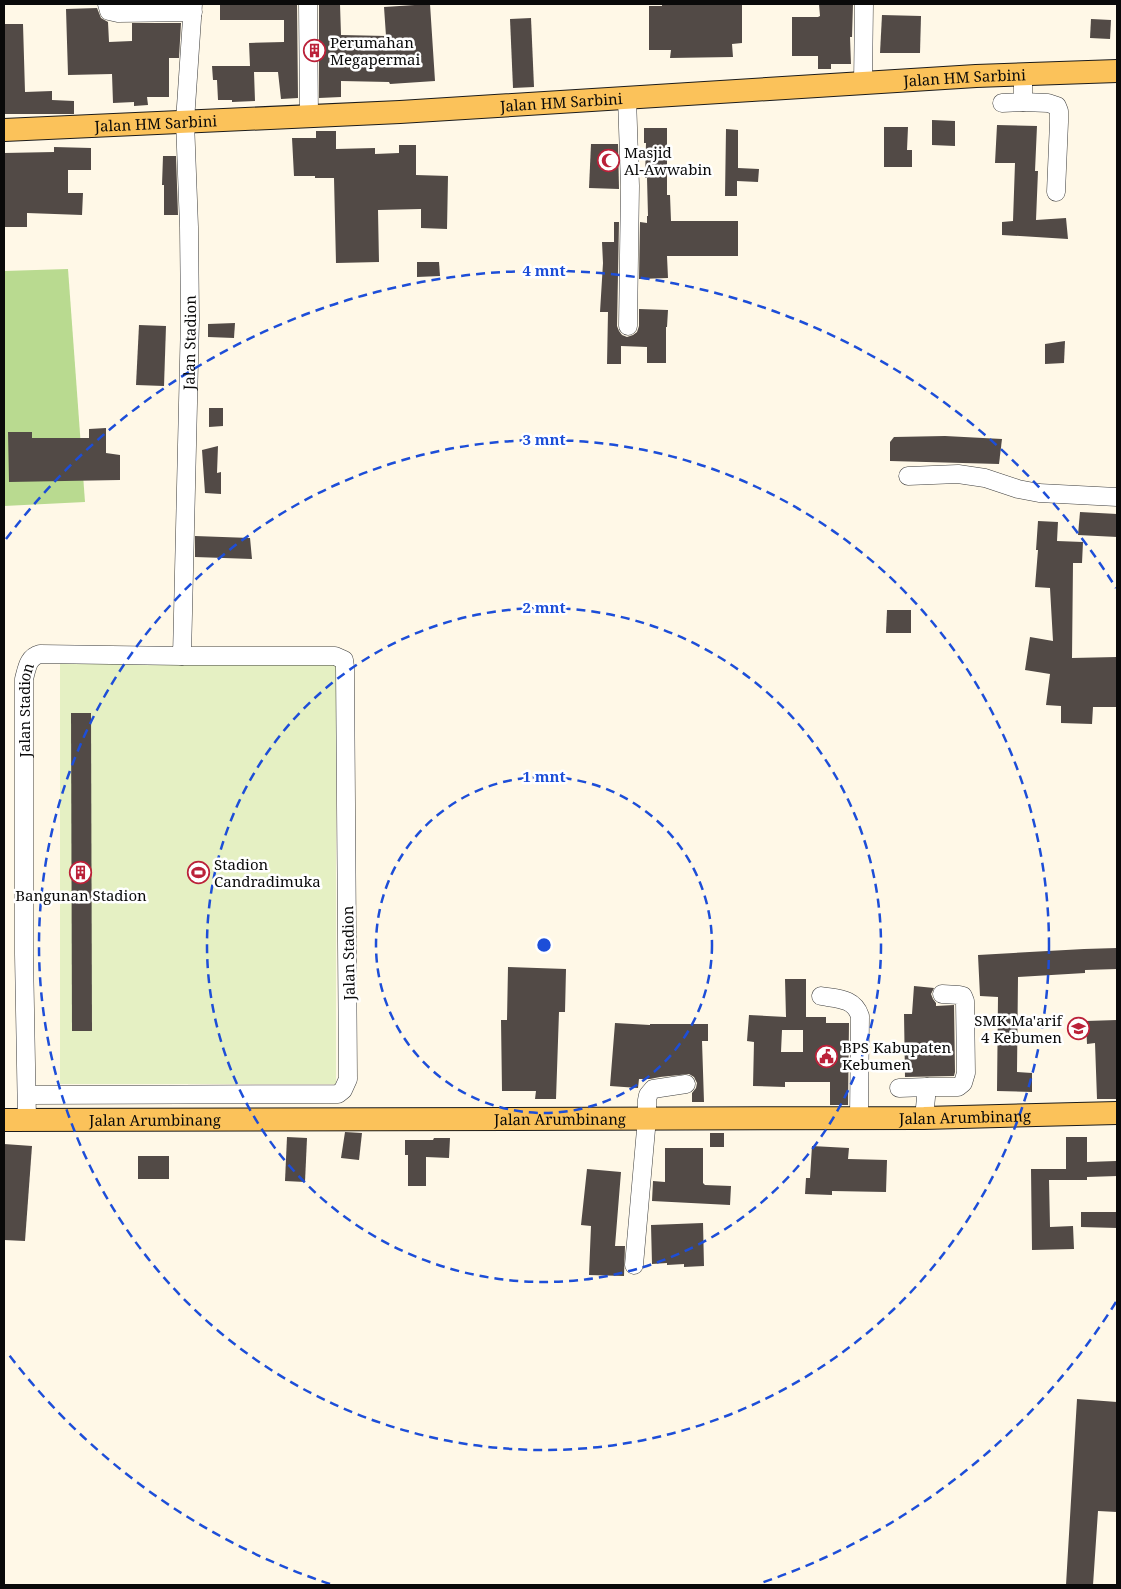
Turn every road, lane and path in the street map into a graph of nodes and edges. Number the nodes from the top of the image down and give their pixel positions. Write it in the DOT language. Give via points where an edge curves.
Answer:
graph roads {
  1 [pos="107,4"];
  2 [pos="308,4"];
  3 [pos="864,4"];
  4 [pos="193,8"];
  5 [pos="1117,71"];
  6 [pos="1023,74"];
  7 [pos="864,83"];
  8 [pos="627,98"];
  9 [pos="1002,102"];
  10 [pos="1022,102"];
  11 [pos="309,116"];
  12 [pos="185,121"];
  13 [pos="4,130"];
  14 [pos="1056,192"];
  15 [pos="628,326"];
  16 [pos="908,476"];
  17 [pos="1117,497"];
  18 [pos="182,656"];
  19 [pos="942,994"];
  20 [pos="822,996"];
  21 [pos="686,1084"];
  22 [pos="926,1087"];
  23 [pos="899,1088"];
  24 [pos="27,1095"];
  25 [pos="1117,1113"];
  26 [pos="647,1118"];
  27 [pos="859,1118"];
  28 [pos="924,1118"];
  29 [pos="4,1120"];
  30 [pos="27,1120"];
  31 [pos="634,1265"];
  1 -- 4 [label="street" via="109,10 118,14"];
  2 -- 11 [label="street"];
  3 -- 7 [label="street"];
  4 -- 12 [label="street, Jalan Stadion"];
  5 -- 6 [label="main road, Jalan HM Sarbini"];
  6 -- 7 [label="main road, Jalan HM Sarbini"];
  6 -- 10 [label="street"];
  7 -- 8 [label="main road, Jalan HM Sarbini"];
  8 -- 11 [label="main road, Jalan HM Sarbini"];
  8 -- 15 [label="street" via="630,186"];
  9 -- 10 [label="street"];
  10 -- 14 [label="street" via="1048,103 1057,106 1059,111"];
  11 -- 12 [label="main road, Jalan HM Sarbini"];
  12 -- 13 [label="main road, Jalan HM Sarbini"];
  12 -- 18 [label="street, Jalan Stadion" via="190,319"];
  16 -- 17 [label="street" via="958,474 1039,493"];
  18 -- 24 [label="street, Jalan Stadion" via="40,654 29,662 24,679"];
  18 -- 24 [label="street, Jalan Stadion" via="335,656 344,660 348,1079 338,1094"];
  19 -- 22 [label="street" via="959,994 965,1001 966,1073 958,1087"];
  20 -- 27 [label="street" via="852,1003 858,1009"];
  21 -- 26 [label="street" via="653,1089 648,1095"];
  22 -- 23 [label="street"];
  22 -- 28 [label="street"];
  24 -- 30 [label="street, Jalan Stadion"];
  25 -- 28 [label="main road, Jalan Arumbinang"];
  26 -- 27 [label="main road, Jalan Arumbinang"];
  26 -- 30 [label="main road, Jalan Arumbinang"];
  26 -- 31 [label="street"];
  27 -- 28 [label="main road, Jalan Arumbinang"];
  29 -- 30 [label="main road, Jalan Arumbinang"];
}
